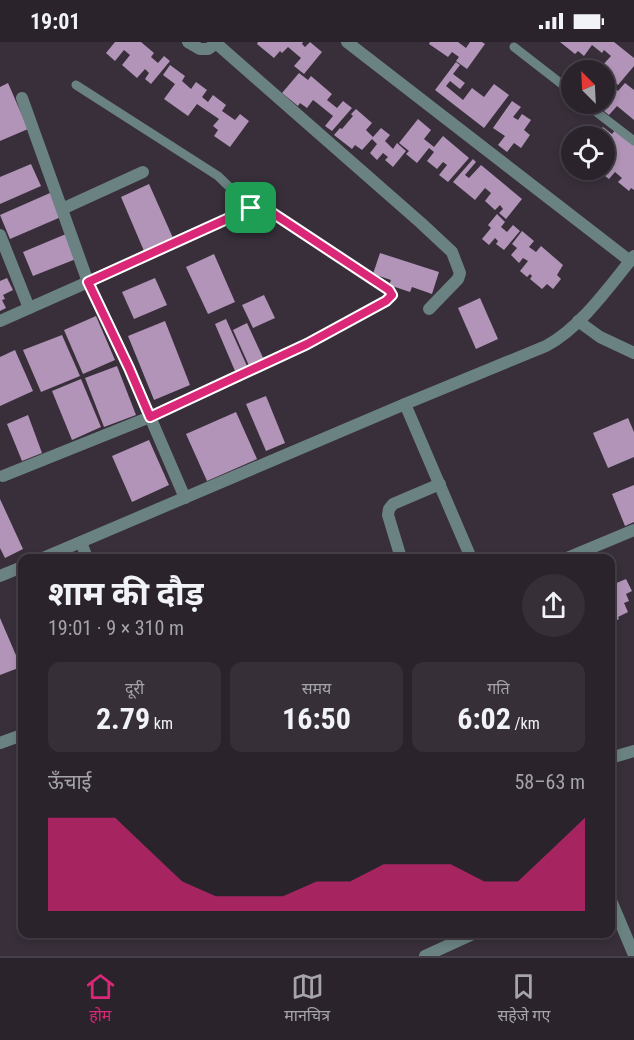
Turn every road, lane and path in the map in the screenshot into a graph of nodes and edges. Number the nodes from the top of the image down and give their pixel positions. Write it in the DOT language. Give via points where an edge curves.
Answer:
graph roads {
  1 [pos="188,42"];
  2 [pos="347,42"];
  3 [pos="218,43"];
  4 [pos="513,48"];
  5 [pos="561,84"];
  6 [pos="76,85"];
  7 [pos="22,98"];
  8 [pos="599,114"];
  9 [pos="634,141"];
  10 [pos="143,172"];
  11 [pos="251,208"];
  12 [pos="62,209"];
  13 [pos="0,235"];
  14 [pos="632,259"];
  15 [pos="88,282"];
  16 [pos="30,308"];
  17 [pos="429,309"];
  18 [pos="0,321"];
  19 [pos="579,321"];
  20 [pos="634,353"];
  21 [pos="405,404"];
  22 [pos="150,417"];
  23 [pos="3,476"];
  24 [pos="440,484"];
  25 [pos="185,498"];
  26 [pos="634,530"];
  27 [pos="81,542"];
  28 [pos="52,554"];
  29 [pos="86,554"];
  30 [pos="400,554"];
  31 [pos="469,554"];
  32 [pos="577,554"];
  33 [pos="18,569"];
  34 [pos="0,576"];
  35 [pos="18,736"];
  36 [pos="0,743"];
  37 [pos="634,751"];
  38 [pos="615,757"];
  39 [pos="615,910"];
  40 [pos="464,938"];
  41 [pos="634,955"];
  42 [pos="425,956"];
  1 -- 3 [label="street" via="200,49"];
  2 -- 14 [label="street"];
  3 -- 17 [label="street" via="452,252 460,273 458,279"];
  4 -- 5 [label="lane"];
  6 -- 11 [label="lane" via="218,176"];
  7 -- 12 [label="street"];
  8 -- 9 [label="lane"];
  10 -- 12 [label="street"];
  11 -- 15 [label="street"];
  11 -- 22 [label="street" via="268,210 392,295 307,344"];
  12 -- 15 [label="street"];
  13 -- 16 [label="street"];
  14 -- 19 [label="street"];
  15 -- 16 [label="street"];
  15 -- 22 [label="street"];
  16 -- 18 [label="street"];
  19 -- 20 [label="street"];
  19 -- 21 [label="street" via="546,346"];
  21 -- 24 [label="street"];
  21 -- 25 [label="street"];
  22 -- 23 [label="street"];
  22 -- 25 [label="street"];
  24 -- 30 [label="street" via="389,508"];
  24 -- 31 [label="street"];
  25 -- 27 [label="street"];
  26 -- 32 [label="street"];
  27 -- 28 [label="street"];
  27 -- 29 [label="street"];
  33 -- 34 [label="street"];
  35 -- 36 [label="street"];
  37 -- 38 [label="street"];
  39 -- 41 [label="street"];
  40 -- 42 [label="street"];
}
